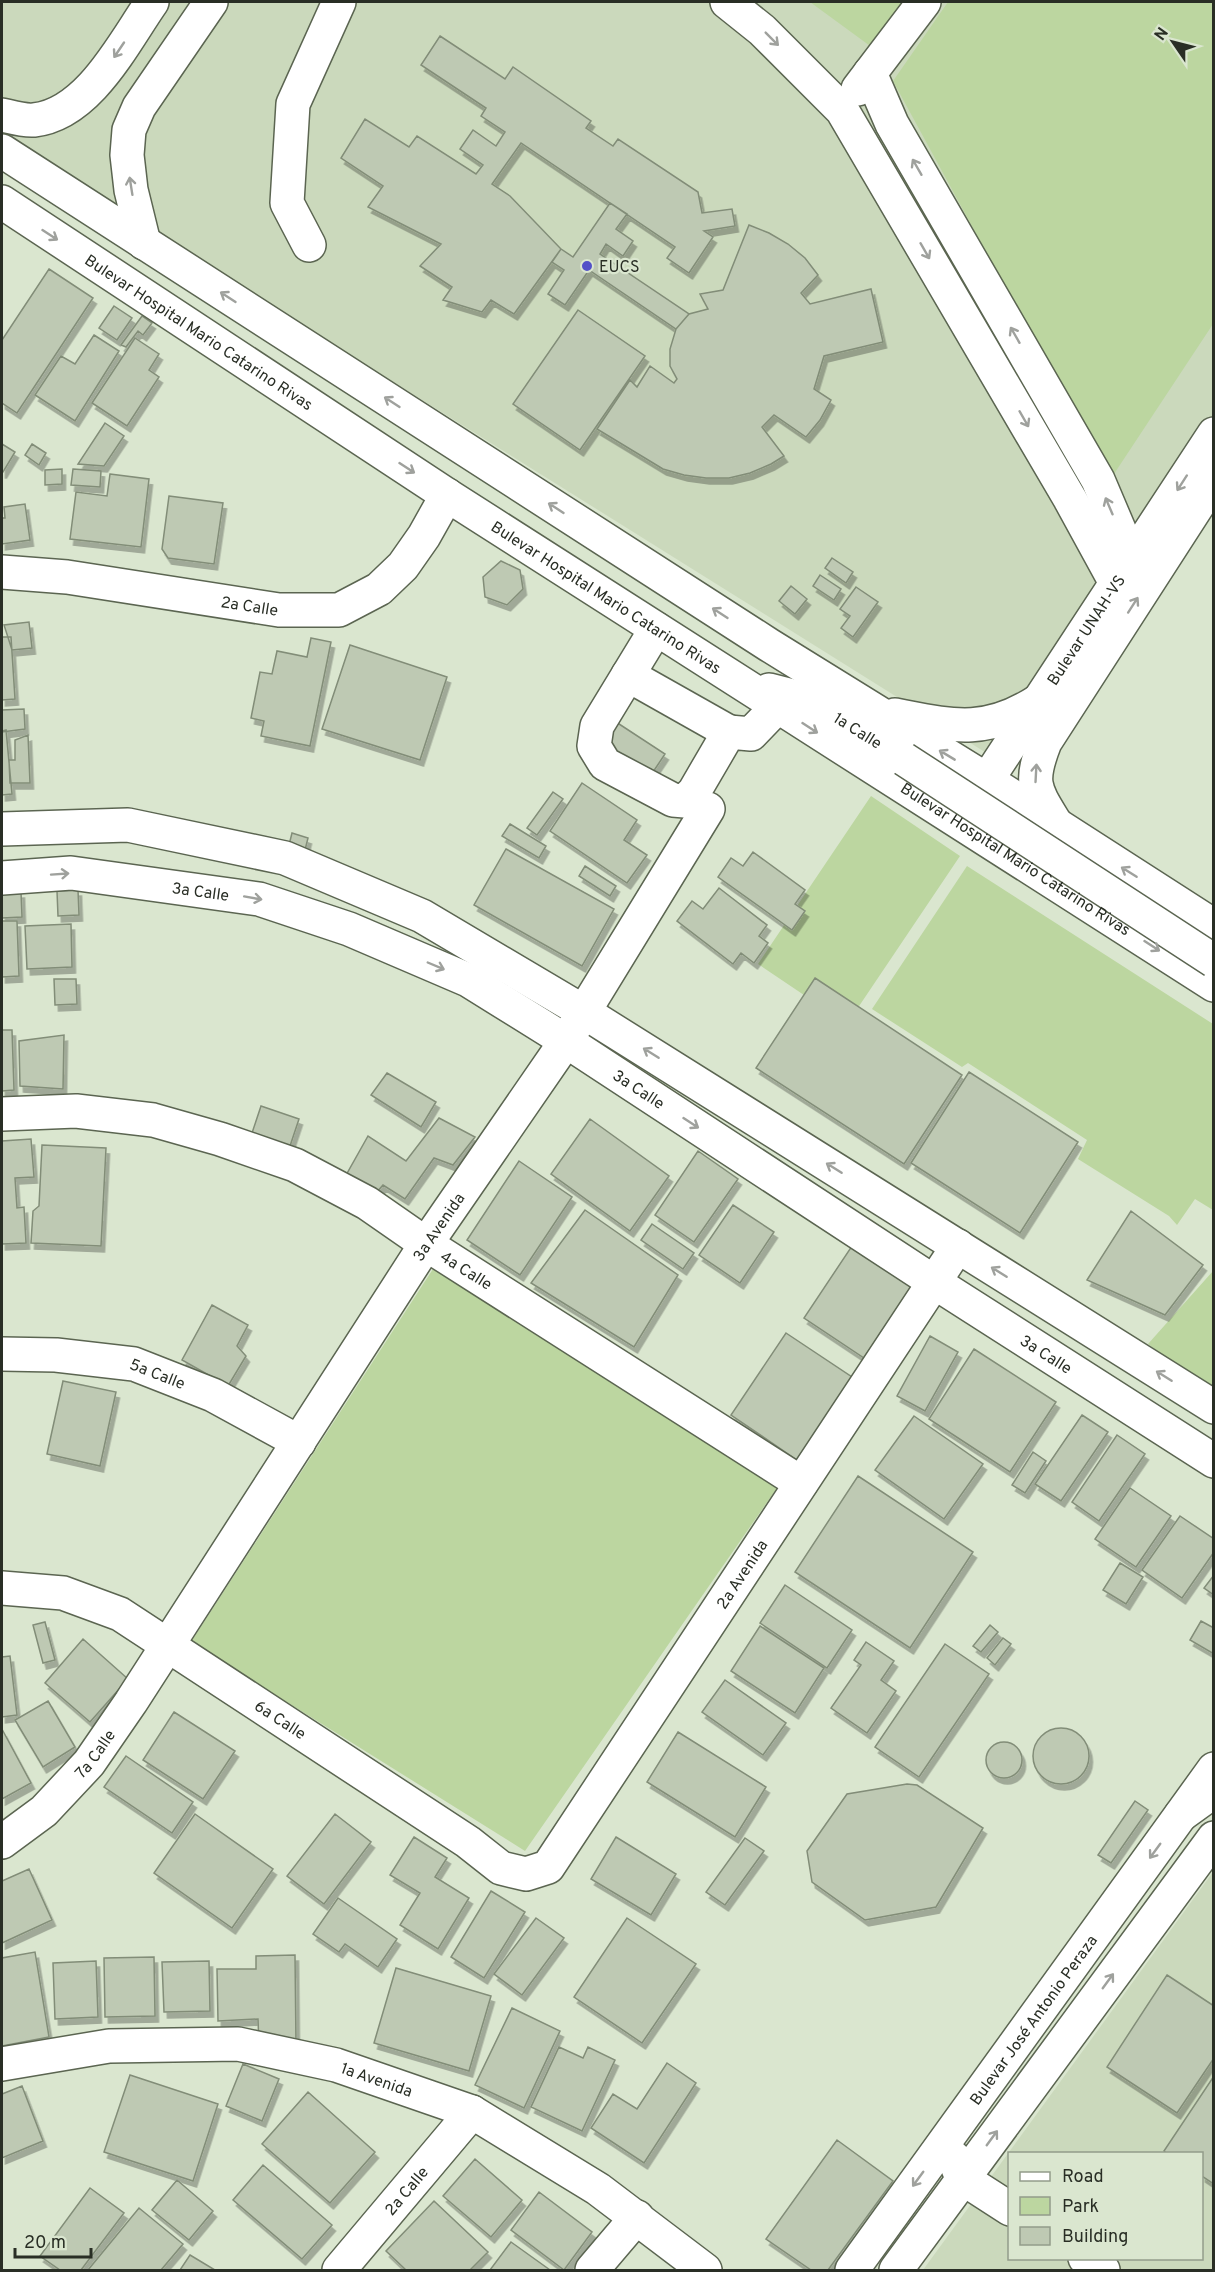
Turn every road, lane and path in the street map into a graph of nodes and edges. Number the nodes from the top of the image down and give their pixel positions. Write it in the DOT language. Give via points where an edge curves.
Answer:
graph roads {
  1 [pos="152,2"];
  2 [pos="211,2"];
  3 [pos="339,2"];
  4 [pos="727,2"];
  5 [pos="924,2"];
  6 [pos="870,73"];
  7 [pos="842,110"];
  8 [pos="2,115"];
  9 [pos="2,151"];
  10 [pos="2,202"];
  11 [pos="144,243"];
  12 [pos="309,245"];
  13 [pos="1214,434"];
  14 [pos="1081,451"];
  15 [pos="1053,469"];
  16 [pos="1214,480"];
  17 [pos="447,495"];
  18 [pos="1124,571"];
  19 [pos="2,572"];
  20 [pos="656,630"];
  21 [pos="769,645"];
  22 [pos="628,675"];
  23 [pos="744,684"];
  24 [pos="1039,700"];
  25 [pos="812,701"];
  26 [pos="777,707"];
  27 [pos="874,711"];
  28 [pos="729,732"];
  29 [pos="904,759"];
  30 [pos="987,780"];
  31 [pos="708,809"];
  32 [pos="1057,826"];
  33 [pos="2,829"];
  34 [pos="978,835"];
  35 [pos="2,878"];
  36 [pos="1214,926"];
  37 [pos="1214,961"];
  38 [pos="1214,985"];
  39 [pos="584,1012"];
  40 [pos="566,1041"];
  41 [pos="2,1114"];
  42 [pos="426,1244"];
  43 [pos="958,1246"];
  44 [pos="934,1282"];
  45 [pos="2,1354"];
  46 [pos="1214,1407"];
  47 [pos="299,1442"];
  48 [pos="1214,1461"];
  49 [pos="801,1483"];
  50 [pos="2,1588"];
  51 [pos="169,1646"];
  52 [pos="1214,1769"];
  53 [pos="1214,1791"];
  54 [pos="1181,1815"];
  55 [pos="1214,1838"];
  56 [pos="2,1842"];
  57 [pos="548,1867"];
  58 [pos="1018,2039"];
  59 [pos="2,2064"];
  60 [pos="472,2112"];
  61 [pos="1012,2152"];
  62 [pos="1008,2159"];
  63 [pos="986,2193"];
  64 [pos="637,2217"];
  65 [pos="1086,2260"];
  66 [pos="339,2271"];
  67 [pos="592,2271"];
  68 [pos="705,2271"];
  69 [pos="852,2271"];
  70 [pos="896,2271"];
  71 [pos="1103,2271"];
  1 -- 8 [label="street, one-way" via="78,102 33,120"];
  11 -- 2 [label="street, one-way" via="131,190 129,130 139,107"];
  3 -- 12 [label="street" via="293,104 287,203"];
  4 -- 7 [label="street, one-way" via="762,30"];
  5 -- 6 [label="street"];
  6 -- 7 [label="street"];
  14 -- 6 [label="street, one-way" via="892,124"];
  7 -- 15 [label="street, one-way"];
  9 -- 11 [label="street"];
  10 -- 17 [label="street, Bulevar Hospital Mario Catarino Rivas, one-way"];
  21 -- 11 [label="street, one-way"];
  13 -- 18 [label="street, Bulevar UNAH-VS, one-way"];
  14 -- 15 [label="street"];
  18 -- 14 [label="street, one-way" via="1098,480"];
  15 -- 18 [label="street"];
  32 -- 16 [label="street, Bulevar UNAH-VS, one-way" via="1037,792 1036,765 1045,742"];
  17 -- 19 [label="street, 2a Calle" via="403,566 380,589 339,610 279,610 67,577"];
  17 -- 20 [label="street, Bulevar Hospital Mario Catarino Rivas"];
  18 -- 24 [label="street, Bulevar UNAH-VS"];
  20 -- 22 [label="street"];
  20 -- 23 [label="street, Bulevar Hospital Mario Catarino Rivas"];
  21 -- 25 [label="street"];
  21 -- 27 [label="street"];
  22 -- 28 [label="street"];
  22 -- 28 [label="street" via="597,726 594,746 605,764 673,800 685,801"];
  23 -- 25 [label="street"];
  23 -- 26 [label="street, Bulevar Hospital Mario Catarino Rivas"];
  24 -- 27 [label="street" via="1002,720 976,725 946,725"];
  24 -- 30 [label="street, Bulevar UNAH-VS"];
  25 -- 29 [label="street, 1a Calle"];
  26 -- 28 [label="street" via="751,734"];
  26 -- 34 [label="street, Bulevar Hospital Mario Catarino Rivas, one-way"];
  30 -- 27 [label="street, one-way"];
  29 -- 37 [label="street, Bulevar Hospital Mario Catarino Rivas, bridge"];
  30 -- 32 [label="street"];
  30 -- 34 [label="street, Bulevar UNAH-VS"];
  31 -- 39 [label="street, 3a Avenida"];
  36 -- 32 [label="street, one-way"];
  33 -- 39 [label="street" via="128,825 285,858 422,916"];
  34 -- 38 [label="street, Bulevar Hospital Mario Catarino Rivas, one-way"];
  35 -- 40 [label="street, 3a Calle, one-way" via="71,873 259,899 349,929 468,980"];
  39 -- 40 [label="street, 3a Avenida"];
  43 -- 39 [label="street, one-way"];
  40 -- 42 [label="street, 3a Avenida"];
  40 -- 44 [label="street, 3a Calle, one-way"];
  41 -- 42 [label="street, 4a Calle" via="76,1111 153,1119 220,1139 305,1171 367,1203"];
  42 -- 47 [label="street, 3a Avenida"];
  42 -- 49 [label="street, 4a Calle"];
  43 -- 44 [label="street, 2a Avenida"];
  46 -- 43 [label="street, one-way"];
  44 -- 48 [label="street, 3a Calle"];
  44 -- 49 [label="street, 2a Avenida"];
  45 -- 47 [label="street, 5a Calle" via="56,1355 134,1364 213,1395"];
  47 -- 51 [label="street, 3a Avenida"];
  49 -- 57 [label="street, 2a Avenida"];
  50 -- 51 [label="street, 6a Calle" via="63,1593 120,1614"];
  51 -- 56 [label="street, 7a Calle" via="89,1762 45,1811"];
  51 -- 57 [label="street, 6a Calle" via="468,1842 501,1868 526,1874"];
  52 -- 54 [label="street, Bulevar José Antonio Peraza"];
  53 -- 54 [label="street"];
  54 -- 58 [label="street, Bulevar José Antonio Peraza, one-way"];
  61 -- 55 [label="street, one-way"];
  58 -- 63 [label="street" via="959,2138 954,2157"];
  58 -- 69 [label="street, Bulevar José Antonio Peraza, one-way"];
  59 -- 60 [label="street, 1a Avenida" via="109,2046 238,2044 336,2065"];
  60 -- 64 [label="street, 1a Avenida"];
  60 -- 66 [label="street, 2a Calle"];
  63 -- 62 [label="street, one-way"];
  63 -- 70 [label="street"];
  64 -- 67 [label="street"];
  64 -- 68 [label="street, 1a Avenida"];
  65 -- 71 [label="street"];
}
